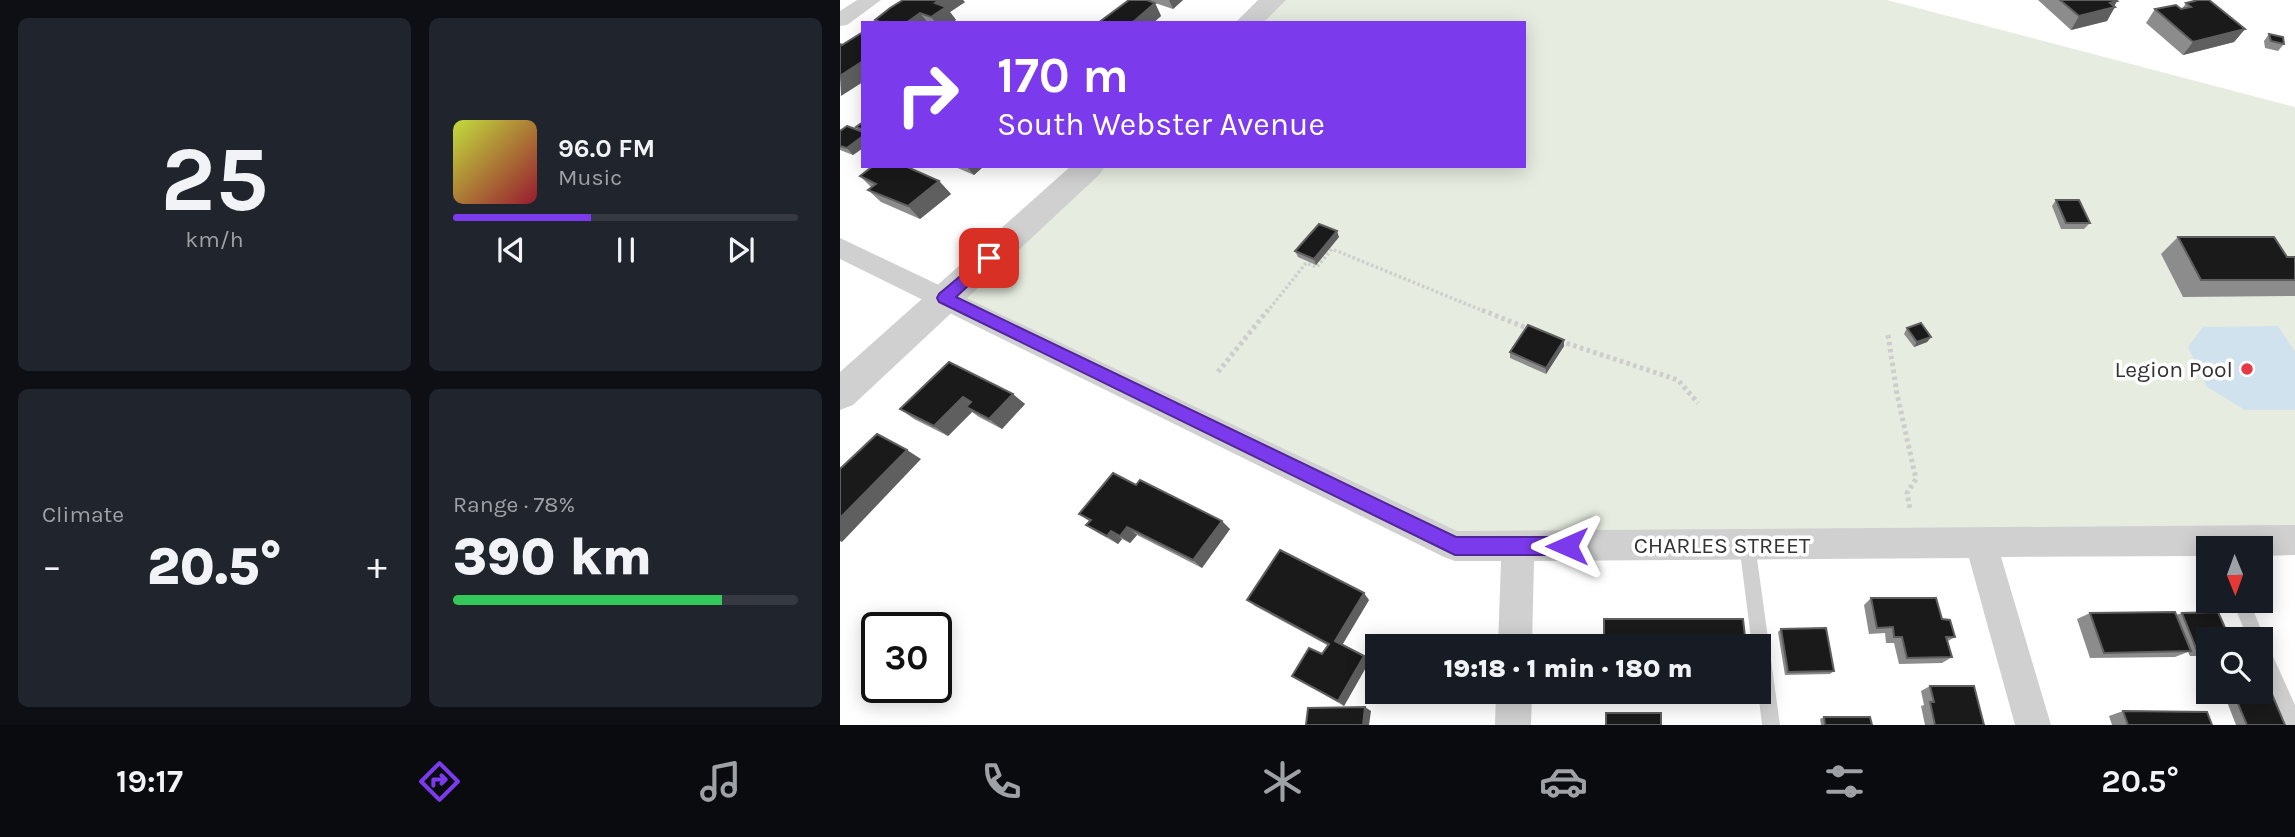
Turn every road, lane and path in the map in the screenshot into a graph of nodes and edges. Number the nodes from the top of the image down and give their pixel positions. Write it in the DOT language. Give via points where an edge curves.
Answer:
graph roads {
  1 [pos="871,0"];
  2 [pos="1273,0"];
  3 [pos="840,20"];
  4 [pos="1250,21"];
  5 [pos="1088,168"];
  6 [pos="840,248"];
  7 [pos="945,298"];
  8 [pos="1532,330"];
  9 [pos="1888,335"];
  10 [pos="1552,338"];
  11 [pos="1218,372"];
  12 [pos="840,394"];
  13 [pos="1698,402"];
  14 [pos="1910,509"];
  15 [pos="2295,540"];
  16 [pos="2273,541"];
  17 [pos="1981,542"];
  18 [pos="1747,544"];
  19 [pos="2196,544"];
  20 [pos="1518,546"];
  21 [pos="1515,634"];
  22 [pos="2273,676"];
  23 [pos="1514,704"];
  24 [pos="1513,725"];
  25 [pos="1772,725"];
  26 [pos="2033,725"];
  27 [pos="2295,725"];
  1 -- 3 [label="street"];
  2 -- 4 [label="street"];
  5 -- 7 [label="street"];
  6 -- 7 [label="street, CHARLES STREET"];
  7 -- 12 [label="street"];
  7 -- 20 [label="street, CHARLES STREET" via="1455,546"];
  8 -- 11 [label="path" via="1332,249 1317,267 1306,263"];
  9 -- 14 [label="path" via="1916,478 1907,493"];
  10 -- 13 [label="path" via="1678,380"];
  15 -- 16 [label="street, CHARLES STREET"];
  17 -- 18 [label="street, CHARLES STREET"];
  17 -- 19 [label="street, CHARLES STREET"];
  17 -- 26 [label="street"];
  18 -- 20 [label="street, CHARLES STREET"];
  18 -- 25 [label="lane"];
  20 -- 21 [label="street"];
  22 -- 27 [label="lane"];
  23 -- 24 [label="street"];
}
